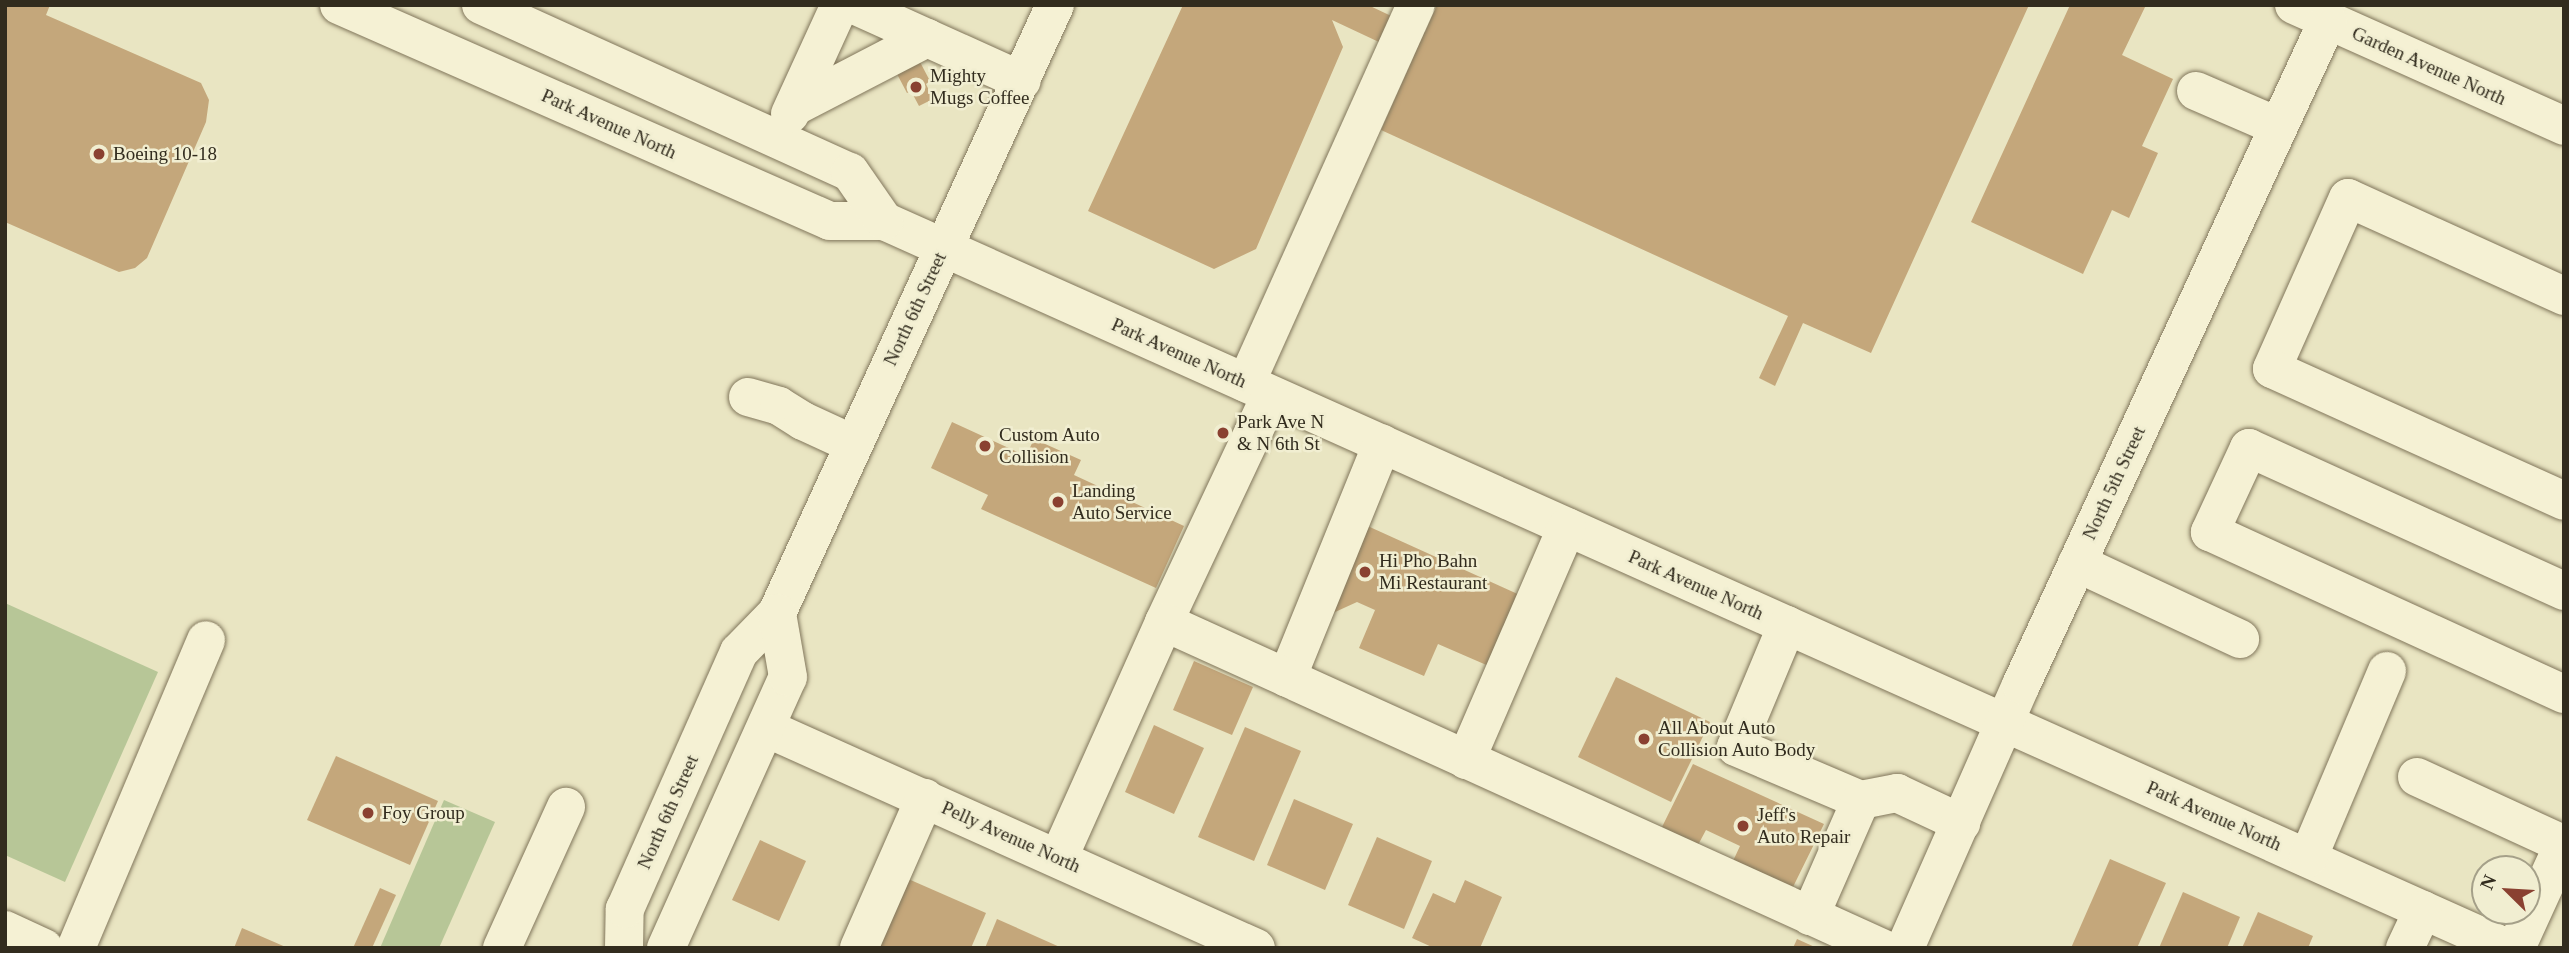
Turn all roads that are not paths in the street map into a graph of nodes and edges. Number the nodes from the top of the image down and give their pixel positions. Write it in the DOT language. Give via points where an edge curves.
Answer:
graph roads {
  1 [pos="339,5"];
  2 [pos="481,5"];
  3 [pos="840,5"];
  4 [pos="854,5"];
  5 [pos="1055,5"];
  6 [pos="1416,5"];
  7 [pos="2311,13"];
  8 [pos="927,38"];
  9 [pos="1021,80"];
  10 [pos="2196,91"];
  11 [pos="786,122"];
  12 [pos="2564,126"];
  13 [pos="2278,127"];
  14 [pos="884,221"];
  15 [pos="944,248"];
  16 [pos="2564,296"];
  17 [pos="1259,389"];
  18 [pos="748,397"];
  19 [pos="853,443"];
  20 [pos="1382,444"];
  21 [pos="2564,501"];
  22 [pos="1567,527"];
  23 [pos="2077,564"];
  24 [pos="2564,591"];
  25 [pos="777,613"];
  26 [pos="1164,622"];
  27 [pos="1787,625"];
  28 [pos="2240,639"];
  29 [pos="206,640"];
  30 [pos="2387,671"];
  31 [pos="1287,678"];
  32 [pos="2564,694"];
  33 [pos="2006,723"];
  34 [pos="766,728"];
  35 [pos="1466,760"];
  36 [pos="2417,776"];
  37 [pos="925,798"];
  38 [pos="1861,800"];
  39 [pos="566,807"];
  40 [pos="1961,823"];
  41 [pos="2564,844"];
  42 [pos="1059,857"];
  43 [pos="2308,858"];
  44 [pos="2423,910"];
  45 [pos="1811,916"];
  46 [pos="5,930"];
  47 [pos="44,948"];
  48 [pos="76,948"];
  49 [pos="502,948"];
  50 [pos="624,948"];
  51 [pos="666,948"];
  52 [pos="859,948"];
  53 [pos="1256,948"];
  54 [pos="1882,948"];
  55 [pos="1905,948"];
  56 [pos="2405,948"];
  57 [pos="2508,948"];
  58 [pos="2516,948"];
  1 -- 14 [label="street, Park Avenue North" via="830,220"];
  2 -- 11 [label="street"];
  3 -- 11 [label="street"];
  4 -- 8 [label="street"];
  5 -- 9 [label="street, North 6th Street"];
  6 -- 17 [label="street"];
  7 -- 12 [label="street, Garden Avenue North"];
  7 -- 13 [label="street, North 5th Street"];
  8 -- 9 [label="street"];
  8 -- 11 [label="street"];
  9 -- 15 [label="street, North 6th Street"];
  10 -- 13 [label="street"];
  11 -- 14 [label="street" via="850,172"];
  13 -- 23 [label="street, North 5th Street"];
  14 -- 15 [label="street, Park Avenue North"];
  15 -- 17 [label="street, Park Avenue North"];
  15 -- 19 [label="street, North 6th Street"];
  16 -- 21 [label="street" via="2348,198 2272,369"];
  17 -- 20 [label="street, Park Avenue North"];
  17 -- 26 [label="street"];
  18 -- 19 [label="street" via="779,406"];
  19 -- 25 [label="street, North 6th Street"];
  20 -- 22 [label="street, Park Avenue North"];
  20 -- 31 [label="street"];
  22 -- 27 [label="street, Park Avenue North"];
  22 -- 35 [label="street"];
  23 -- 28 [label="street"];
  23 -- 33 [label="street, North 5th Street"];
  24 -- 32 [label="street" via="2249,448 2210,532"];
  25 -- 34 [label="street" via="788,677"];
  25 -- 50 [label="street, North 6th Street" via="739,652 625,909"];
  26 -- 31 [label="street"];
  26 -- 42 [label="street"];
  27 -- 33 [label="street, Park Avenue North"];
  27 -- 38 [label="street" via="1736,747"];
  29 -- 48 [label="street"];
  30 -- 43 [label="street"];
  31 -- 35 [label="street"];
  33 -- 40 [label="street, North 5th Street"];
  33 -- 43 [label="street, Park Avenue North"];
  34 -- 37 [label="street, Pelly Avenue North"];
  34 -- 51 [label="street"];
  35 -- 45 [label="street"];
  36 -- 41 [label="street"];
  37 -- 42 [label="street, Pelly Avenue North"];
  37 -- 52 [label="street"];
  38 -- 40 [label="street" via="1897,793"];
  38 -- 45 [label="street"];
  39 -- 49 [label="street"];
  40 -- 55 [label="street, North 5th Street"];
  41 -- 58 [label="street"];
  42 -- 53 [label="street, Pelly Avenue North"];
  43 -- 44 [label="street, Park Avenue North"];
  44 -- 56 [label="street"];
  44 -- 57 [label="street, Park Avenue North"];
  45 -- 54 [label="street"];
  46 -- 47 [label="street"];
}
